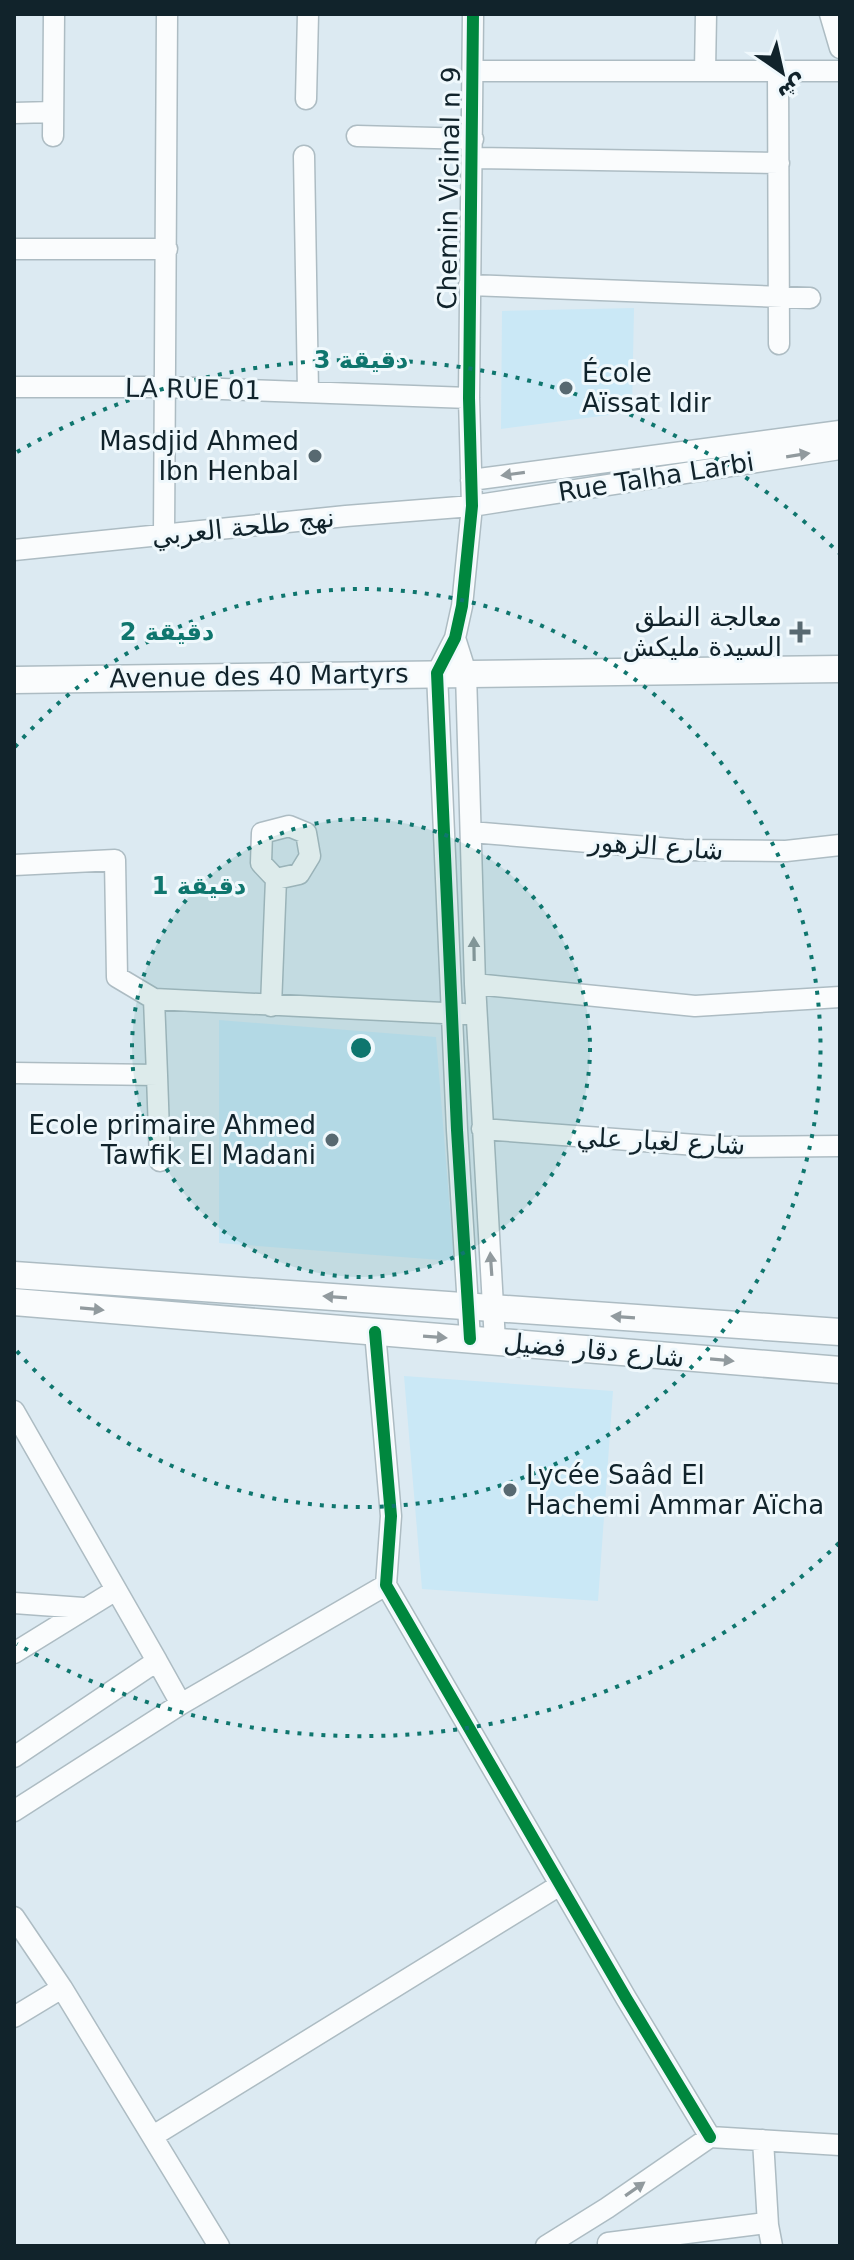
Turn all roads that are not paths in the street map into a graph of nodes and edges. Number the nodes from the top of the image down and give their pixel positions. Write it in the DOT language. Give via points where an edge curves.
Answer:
graph roads {
  1 [pos="54,14"];
  2 [pos="167,14"];
  3 [pos="308,14"];
  4 [pos="473,14"];
  5 [pos="706,14"];
  6 [pos="830,14"];
  7 [pos="840,48"];
  8 [pos="778,70"];
  9 [pos="474,71"];
  10 [pos="705,71"];
  11 [pos="840,71"];
  12 [pos="306,99"];
  13 [pos="53,112"];
  14 [pos="14,113"];
  15 [pos="53,136"];
  16 [pos="357,136"];
  17 [pos="473,148"];
  18 [pos="304,156"];
  19 [pos="779,163"];
  20 [pos="14,249"];
  21 [pos="167,249"];
  22 [pos="469,285"];
  23 [pos="779,297"];
  24 [pos="810,298"];
  25 [pos="779,344"];
  26 [pos="14,387"];
  27 [pos="166,387"];
  28 [pos="308,392"];
  29 [pos="469,398"];
  30 [pos="840,431"];
  31 [pos="840,449"];
  32 [pos="471,480"];
  33 [pos="472,506"];
  34 [pos="164,536"];
  35 [pos="14,550"];
  36 [pos="455,638"];
  37 [pos="840,669"];
  38 [pos="437,673"];
  39 [pos="466,673"];
  40 [pos="14,680"];
  41 [pos="471,832"];
  42 [pos="840,845"];
  43 [pos="14,865"];
  44 [pos="276,879"];
  45 [pos="475,984"];
  46 [pos="840,997"];
  47 [pos="154,999"];
  48 [pos="271,1006"];
  49 [pos="452,1013"];
  50 [pos="476,1014"];
  51 [pos="14,1073"];
  52 [pos="157,1075"];
  53 [pos="482,1129"];
  54 [pos="840,1146"];
  55 [pos="160,1161"];
  56 [pos="14,1275"];
  57 [pos="14,1302"];
  58 [pos="480,1306"];
  59 [pos="375,1332"];
  60 [pos="840,1332"];
  61 [pos="482,1341"];
  62 [pos="840,1370"];
  63 [pos="14,1411"];
  64 [pos="386,1585"];
  65 [pos="116,1590"];
  66 [pos="14,1603"];
  67 [pos="83,1608"];
  68 [pos="14,1653"];
  69 [pos="157,1661"];
  70 [pos="181,1704"];
  71 [pos="14,1757"];
  72 [pos="14,1811"];
  73 [pos="560,1885"];
  74 [pos="14,1917"];
  75 [pos="62,1988"];
  76 [pos="14,2017"];
  77 [pos="153,2136"];
  78 [pos="710,2137"];
  79 [pos="763,2140"];
  80 [pos="840,2145"];
  81 [pos="607,2208"];
  82 [pos="758,2224"];
  83 [pos="608,2244"];
  84 [pos="219,2246"];
  85 [pos="546,2246"];
  86 [pos="772,2246"];
  1 -- 13 [label="street"];
  2 -- 21 [label="street"];
  3 -- 12 [label="street"];
  4 -- 9 [label="street, Chemin Vicinal n 9"];
  5 -- 10 [label="street"];
  6 -- 7 [label="street"];
  8 -- 10 [label="street"];
  8 -- 11 [label="street"];
  8 -- 19 [label="street"];
  9 -- 10 [label="street"];
  9 -- 17 [label="street, Chemin Vicinal n 9"];
  13 -- 14 [label="street"];
  13 -- 15 [label="street"];
  16 -- 17 [label="street"];
  17 -- 19 [label="street"];
  17 -- 22 [label="street, Chemin Vicinal n 9"];
  18 -- 28 [label="street"];
  19 -- 23 [label="street"];
  20 -- 21 [label="street"];
  21 -- 27 [label="street"];
  22 -- 23 [label="street"];
  22 -- 29 [label="street, Chemin Vicinal n 9"];
  23 -- 24 [label="street"];
  23 -- 25 [label="street"];
  26 -- 27 [label="street, LA RUE 01"];
  27 -- 28 [label="street, LA RUE 01"];
  27 -- 34 [label="street"];
  28 -- 29 [label="street, LA RUE 01"];
  29 -- 32 [label="street, Chemin Vicinal n 9"];
  30 -- 32 [label="street, one-way"];
  33 -- 31 [label="street, Rue Talha Larbi, one-way"];
  32 -- 33 [label="street, Chemin Vicinal n 9"];
  33 -- 34 [label="street, نهج طلحة العربي"];
  33 -- 36 [label="street, Chemin Vicinal n 9"];
  34 -- 35 [label="street, نهج طلحة العربي"];
  36 -- 38 [label="street"];
  36 -- 39 [label="street"];
  37 -- 39 [label="main road, Avenue des 40 Martyrs"];
  38 -- 39 [label="main road, Avenue des 40 Martyrs"];
  38 -- 40 [label="main road, Avenue des 40 Martyrs"];
  38 -- 49 [label="street"];
  39 -- 41 [label="street"];
  41 -- 42 [label="street, شارع الزهور" via="683,850 786,851"];
  45 -- 41 [label="street, one-way"];
  43 -- 47 [label="street" via="115,860 117,977"];
  44 -- 48 [label="street"];
  45 -- 46 [label="street" via="695,1006"];
  45 -- 50 [label="street"];
  47 -- 48 [label="street"];
  47 -- 52 [label="street"];
  48 -- 49 [label="street"];
  49 -- 50 [label="street"];
  49 -- 58 [label="street"];
  50 -- 53 [label="street"];
  51 -- 52 [label="street"];
  52 -- 55 [label="street"];
  53 -- 54 [label="street, شارع لغبار علي" via="723,1147"];
  58 -- 53 [label="street, one-way"];
  58 -- 56 [label="main road, شارع دقار فضيل, one-way"];
  57 -- 59 [label="main road, شارع دقار فضيل, one-way"];
  60 -- 58 [label="main road, شارع دقار فضيل, one-way"];
  58 -- 61 [label="street"];
  59 -- 61 [label="main road, شارع دقار فضيل, one-way"];
  59 -- 64 [label="street" via="391,1516"];
  61 -- 62 [label="main road, شارع دقار فضيل, one-way"];
  63 -- 65 [label="street"];
  64 -- 70 [label="street"];
  64 -- 73 [label="street"];
  65 -- 67 [label="street"];
  65 -- 69 [label="street"];
  66 -- 67 [label="street"];
  67 -- 68 [label="street"];
  69 -- 70 [label="street"];
  69 -- 71 [label="street"];
  70 -- 72 [label="street"];
  73 -- 77 [label="street"];
  73 -- 78 [label="street"];
  74 -- 75 [label="street"];
  75 -- 76 [label="street"];
  75 -- 77 [label="street"];
  77 -- 84 [label="street"];
  78 -- 79 [label="street"];
  81 -- 78 [label="street, one-way"];
  79 -- 80 [label="street"];
  79 -- 86 [label="street"];
  81 -- 83 [label="street"];
  81 -- 85 [label="street"];
  82 -- 83 [label="street"];
}
